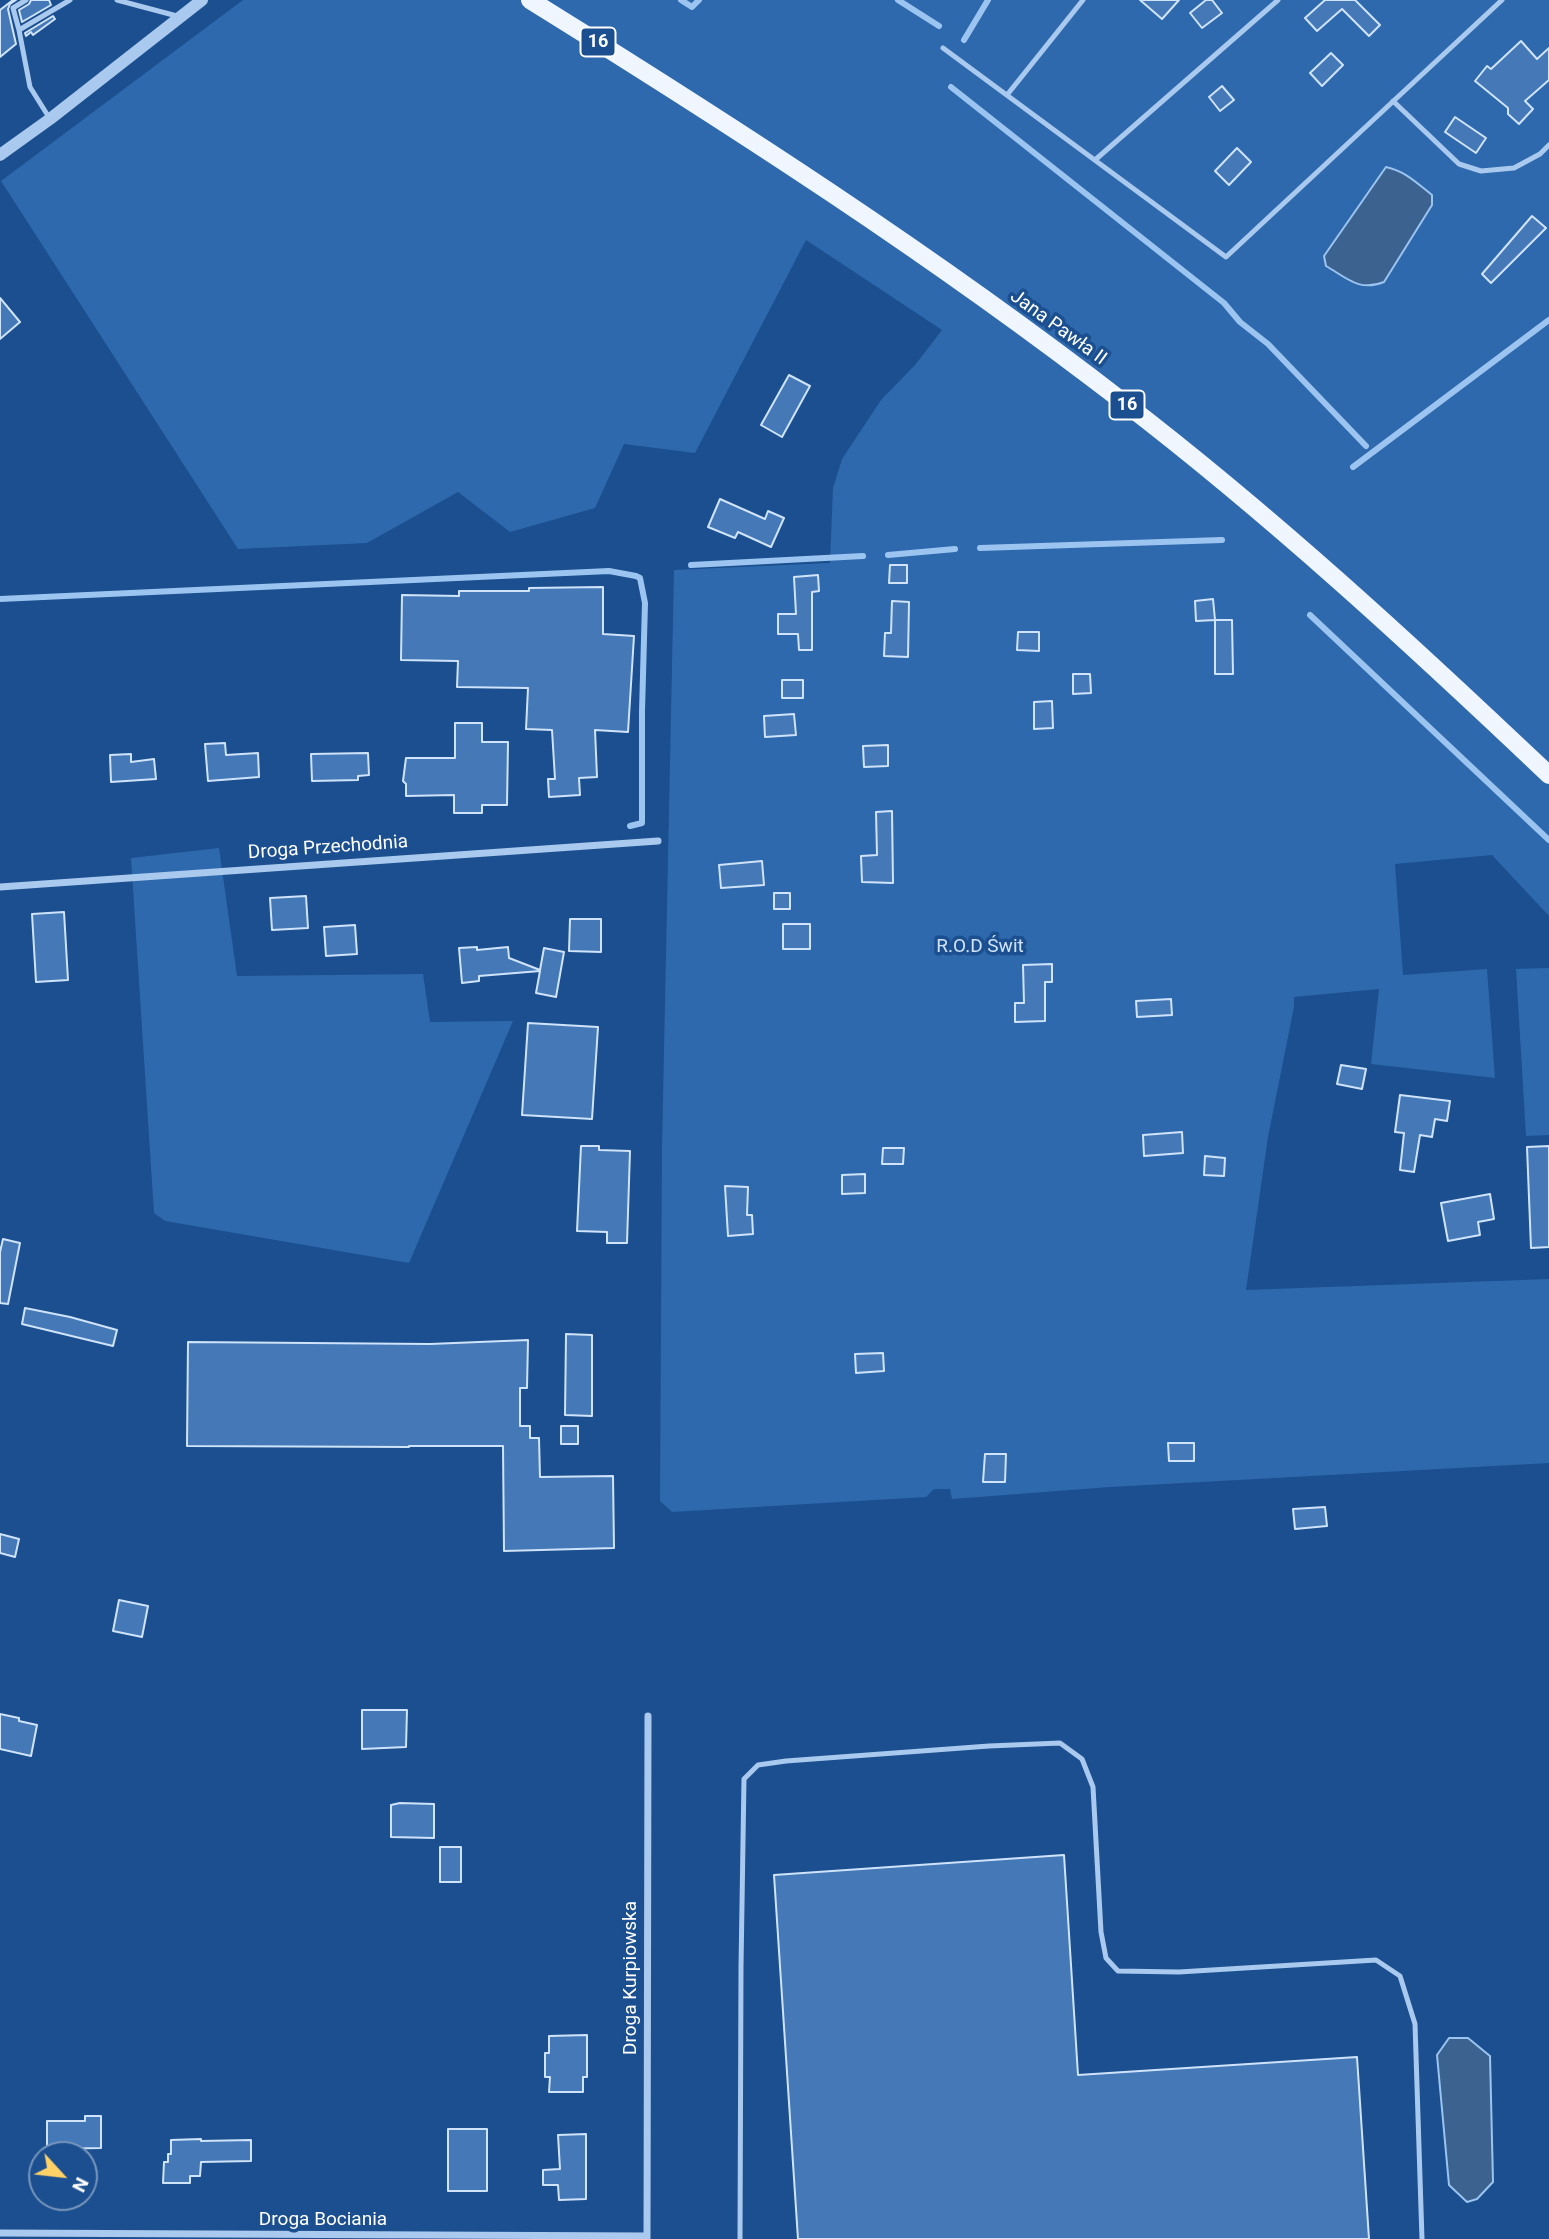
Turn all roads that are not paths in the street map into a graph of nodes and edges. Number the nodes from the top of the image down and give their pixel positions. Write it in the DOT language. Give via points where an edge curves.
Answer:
graph roads {
  1 [pos="10,0"];
  2 [pos="26,0"];
  3 [pos="70,0"];
  4 [pos="117,0"];
  5 [pos="202,0"];
  6 [pos="530,0"];
  7 [pos="1083,0"];
  8 [pos="1278,0"];
  9 [pos="1502,0"];
  10 [pos="13,8"];
  11 [pos="180,17"];
  12 [pos="19,30"];
  13 [pos="943,48"];
  14 [pos="1007,95"];
  15 [pos="1393,101"];
  16 [pos="50,119"];
  17 [pos="1549,145"];
  18 [pos="0,155"];
  19 [pos="1095,160"];
  20 [pos="1549,775"];
  21 [pos="659,841"];
  22 [pos="0,887"];
  23 [pos="648,1716"];
  24 [pos="0,2233"];
  25 [pos="647,2238"];
  26 [pos="740,2239"];
  27 [pos="1422,2239"];
  1 -- 10 [label="lane"];
  2 -- 10 [label="lane"];
  3 -- 12 [label="lane"];
  4 -- 11 [label="lane"];
  5 -- 11 [label="street"];
  6 -- 20 [label="main road, Jana Pawła II / 16" via="803,173 1044,342 1303,549"];
  7 -- 14 [label="lane"];
  8 -- 19 [label="lane"];
  9 -- 15 [label="lane"];
  10 -- 12 [label="lane"];
  11 -- 16 [label="street"];
  12 -- 16 [label="lane" via="30,87"];
  13 -- 14 [label="lane"];
  14 -- 19 [label="lane"];
  15 -- 17 [label="lane" via="1459,163 1481,171 1514,168"];
  15 -- 19 [label="lane" via="1226,257"];
  16 -- 18 [label="street"];
  21 -- 22 [label="street, Droga Przechodnia"];
  23 -- 25 [label="street, Droga Kurpiowska"];
  24 -- 25 [label="street, Droga Bociania"];
  26 -- 27 [label="lane" via="744,1779 758,1765 786,1761 1060,1743 1082,1759 1093,1787 1101,1932 1107,1958 1118,1971 1179,1972 1376,1960 1400,1976 1415,2024"];
}
